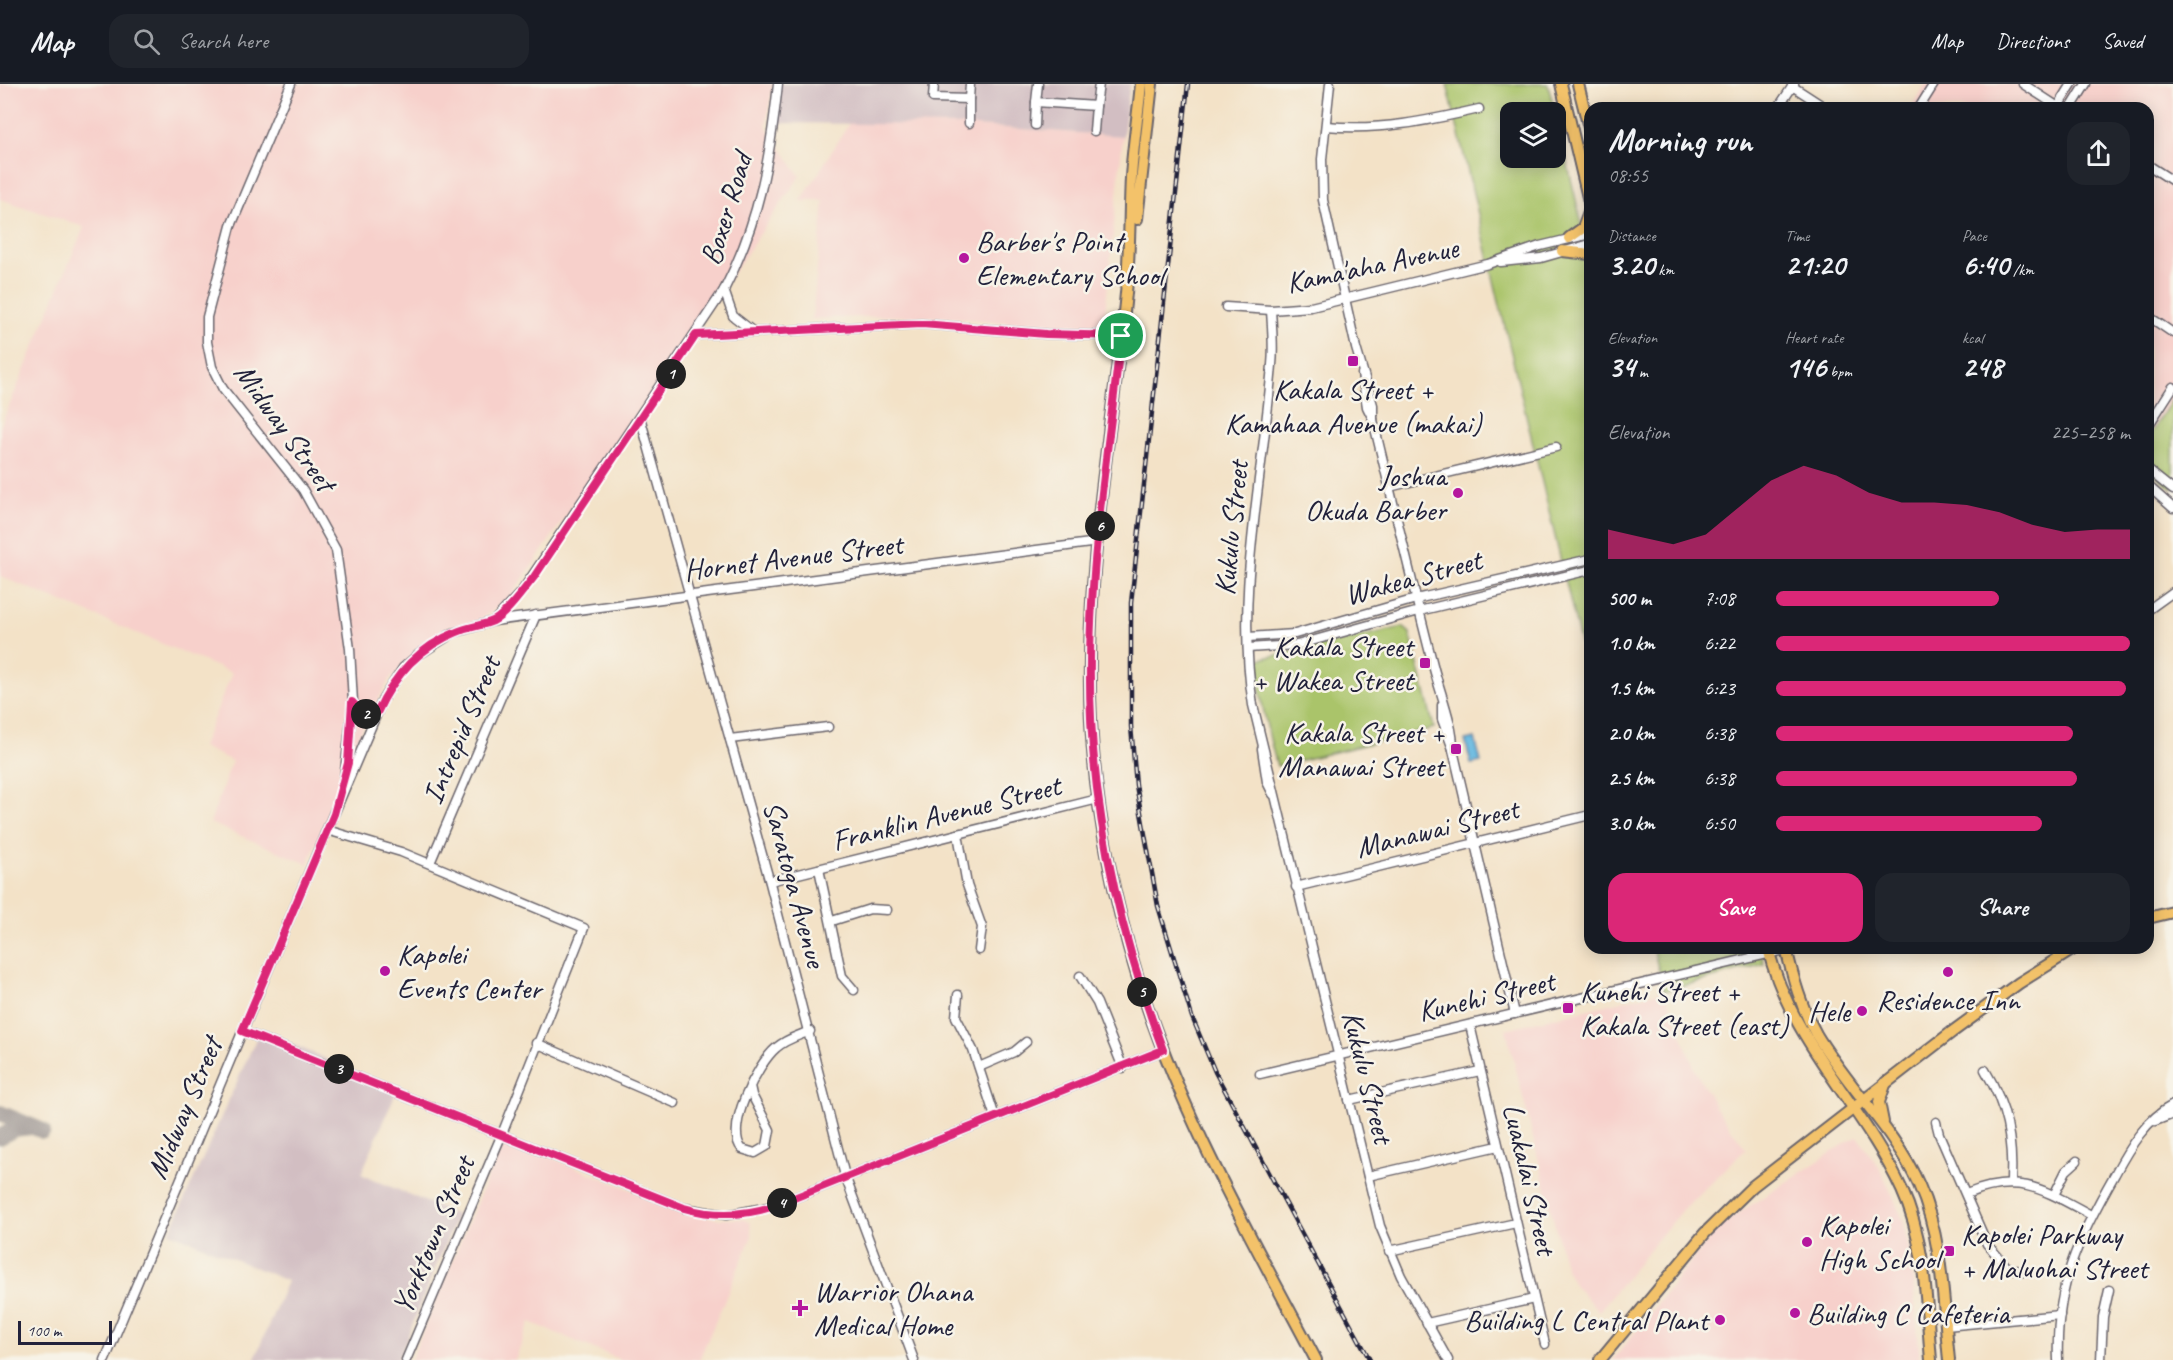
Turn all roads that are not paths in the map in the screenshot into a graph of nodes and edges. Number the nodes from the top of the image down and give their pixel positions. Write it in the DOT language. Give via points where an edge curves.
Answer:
graph roads {
  1 [pos="291,84"];
  2 [pos="778,84"];
  3 [pos="934,84"];
  4 [pos="970,84"];
  5 [pos="1038,84"];
  6 [pos="1099,84"];
  7 [pos="1141,84"];
  8 [pos="1152,84"];
  9 [pos="1330,84"];
  10 [pos="1561,84"];
  11 [pos="1578,84"];
  12 [pos="1934,84"];
  13 [pos="2023,84"];
  14 [pos="2072,84"];
  15 [pos="2086,84"];
  16 [pos="1793,85"];
  17 [pos="969,99"];
  18 [pos="1036,102"];
  19 [pos="1782,102"];
  20 [pos="1817,102"];
  21 [pos="1923,102"];
  22 [pos="2049,102"];
  23 [pos="2062,102"];
  24 [pos="2075,102"];
  25 [pos="1096,106"];
  26 [pos="1584,108"];
  27 [pos="1479,109"];
  28 [pos="969,123"];
  29 [pos="1035,125"];
  30 [pos="1326,126"];
  31 [pos="1094,131"];
  32 [pos="2154,169"];
  33 [pos="2173,181"];
  34 [pos="1584,182"];
  35 [pos="1584,225"];
  36 [pos="1584,235"];
  37 [pos="1569,238"];
  38 [pos="1584,246"];
  39 [pos="1131,251"];
  40 [pos="1562,251"];
  41 [pos="1584,253"];
  42 [pos="1491,263"];
  43 [pos="724,290"];
  44 [pos="1344,299"];
  45 [pos="1226,307"];
  46 [pos="1272,310"];
  47 [pos="2154,320"];
  48 [pos="754,331"];
  49 [pos="2173,333"];
  50 [pos="696,335"];
  51 [pos="1121,336"];
  52 [pos="2173,387"];
  53 [pos="640,417"];
  54 [pos="2154,417"];
  55 [pos="1556,447"];
  56 [pos="2154,475"];
  57 [pos="1389,487"];
  58 [pos="2173,490"];
  59 [pos="2154,491"];
  60 [pos="2173,508"];
  61 [pos="1098,542"];
  62 [pos="1584,560"];
  63 [pos="1584,572"];
  64 [pos="2173,592"];
  65 [pos="691,595"];
  66 [pos="1416,600"];
  67 [pos="2154,606"];
  68 [pos="1419,611"];
  69 [pos="536,615"];
  70 [pos="494,621"];
  71 [pos="1248,637"];
  72 [pos="1248,648"];
  73 [pos="352,702"];
  74 [pos="377,713"];
  75 [pos="828,727"];
  76 [pos="730,739"];
  77 [pos="1098,799"];
  78 [pos="334,814"];
  79 [pos="1584,817"];
  80 [pos="327,830"];
  81 [pos="958,834"];
  82 [pos="1475,844"];
  83 [pos="430,863"];
  84 [pos="819,869"];
  85 [pos="770,881"];
  86 [pos="1296,887"];
  87 [pos="887,910"];
  88 [pos="2173,912"];
  89 [pos="2154,917"];
  90 [pos="832,921"];
  91 [pos="979,950"];
  92 [pos="1757,954"];
  93 [pos="1770,954"];
  94 [pos="1789,954"];
  95 [pos="2065,954"];
  96 [pos="1080,976"];
  97 [pos="854,990"];
  98 [pos="958,995"];
  99 [pos="1515,1014"];
  100 [pos="1470,1024"];
  101 [pos="242,1031"];
  102 [pos="810,1031"];
  103 [pos="1026,1042"];
  104 [pos="536,1043"];
  105 [pos="1163,1050"];
  106 [pos="1338,1056"];
  107 [pos="979,1067"];
  108 [pos="1123,1068"];
  109 [pos="1985,1070"];
  110 [pos="1480,1071"];
  111 [pos="1260,1074"];
  112 [pos="1886,1082"];
  113 [pos="750,1086"];
  114 [pos="1863,1099"];
  115 [pos="1349,1100"];
  116 [pos="675,1103"];
  117 [pos="2173,1105"];
  118 [pos="1853,1106"];
  119 [pos="2173,1114"];
  120 [pos="995,1117"];
  121 [pos="2155,1121"];
  122 [pos="1936,1122"];
  123 [pos="1884,1128"];
  124 [pos="1870,1131"];
  125 [pos="502,1134"];
  126 [pos="1821,1134"];
  127 [pos="1498,1146"];
  128 [pos="2077,1161"];
  129 [pos="845,1176"];
  130 [pos="1368,1176"];
  131 [pos="2011,1182"];
  132 [pos="1966,1194"];
  133 [pos="2054,1195"];
  134 [pos="2091,1215"];
  135 [pos="1516,1223"];
  136 [pos="1389,1251"];
  137 [pos="2022,1272"];
  138 [pos="2109,1290"];
  139 [pos="1534,1299"];
  140 [pos="2060,1315"];
  141 [pos="1427,1323"];
  142 [pos="1946,1326"];
  143 [pos="1928,1328"];
  144 [pos="1545,1344"];
  145 [pos="105,1360"];
  146 [pos="406,1360"];
  147 [pos="915,1360"];
  148 [pos="1316,1360"];
  149 [pos="1448,1360"];
  150 [pos="1591,1360"];
  151 [pos="1600,1360"];
  152 [pos="1931,1360"];
  153 [pos="1949,1360"];
  154 [pos="2058,1360"];
  155 [pos="2101,1360"];
  1 -- 73 [label="street, Midway Street" via="231,226 207,317 207,342 212,367 223,389 303,490 336,550 350,649"];
  2 -- 43 [label="street, Boxer Road" via="761,196 744,252"];
  3 -- 17 [label="street" via="933,98"];
  4 -- 17 [label="street"];
  5 -- 18 [label="street"];
  6 -- 25 [label="street"];
  7 -- 39 [label="main road" via="1131,177"];
  8 -- 39 [label="main road"];
  9 -- 30 [label="street"];
  10 -- 34 [label="main road"];
  11 -- 26 [label="main road"];
  12 -- 21 [label="street"];
  13 -- 22 [label="street"];
  14 -- 23 [label="street"];
  15 -- 24 [label="street"];
  16 -- 19 [label="street"];
  16 -- 20 [label="street"];
  17 -- 28 [label="street"];
  18 -- 25 [label="street"];
  18 -- 29 [label="street"];
  25 -- 31 [label="street"];
  27 -- 30 [label="street" via="1397,127"];
  30 -- 44 [label="street" via="1323,200"];
  32 -- 33 [label="street"];
  35 -- 37 [label="main road"];
  36 -- 37 [label="street, Kama'aha Avenue"];
  37 -- 42 [label="street, Kama'aha Avenue"];
  38 -- 40 [label="street, Kama'aha Avenue"];
  39 -- 51 [label="main road"];
  40 -- 41 [label="main road"];
  40 -- 42 [label="street, Kama'aha Avenue" via="1528,261"];
  42 -- 44 [label="street, Kama'aha Avenue"];
  43 -- 48 [label="street" via="733,316"];
  43 -- 50 [label="street, Boxer Road"];
  44 -- 46 [label="street, Kama'aha Avenue"];
  44 -- 57 [label="street" via="1362,388"];
  45 -- 46 [label="street, Kama'aha Avenue"];
  46 -- 71 [label="street, Kukulu Street" via="1272,366 1249,572"];
  47 -- 49 [label="street"];
  48 -- 50 [label="street"];
  48 -- 51 [label="street" via="922,324"];
  50 -- 53 [label="street, Boxer Road"];
  51 -- 61 [label="main road"];
  52 -- 54 [label="street"];
  53 -- 65 [label="street, Saratoga Avenue"];
  53 -- 70 [label="street, Boxer Road" via="534,577"];
  55 -- 57 [label="street"];
  56 -- 58 [label="street"];
  57 -- 66 [label="street"];
  59 -- 60 [label="street"];
  61 -- 65 [label="street, Hornet Avenue Street"];
  61 -- 77 [label="main road" via="1090,669"];
  62 -- 66 [label="street, Wakea Street"];
  63 -- 68 [label="street, Wakea Street"];
  64 -- 67 [label="street"];
  65 -- 69 [label="street, Hornet Avenue Street"];
  65 -- 76 [label="street, Saratoga Avenue"];
  66 -- 68 [label="street"];
  66 -- 71 [label="street, Wakea Street" via="1294,634"];
  68 -- 72 [label="street, Wakea Street" via="1297,645"];
  68 -- 82 [label="street"];
  69 -- 70 [label="street, Hornet Avenue Street"];
  69 -- 83 [label="street, Intrepid Street"];
  70 -- 74 [label="street" via="453,633 418,656 390,686"];
  71 -- 72 [label="street, Kukulu Street"];
  72 -- 86 [label="street, Kukulu Street" via="1251,691"];
  73 -- 74 [label="street" via="361,712"];
  73 -- 78 [label="street, Midway Street" via="348,763"];
  74 -- 78 [label="street"];
  75 -- 76 [label="street"];
  76 -- 85 [label="street, Saratoga Avenue"];
  77 -- 81 [label="street, Franklin Avenue Street"];
  77 -- 105 [label="main road" via="1123,927"];
  78 -- 80 [label="street, Midway Street"];
  79 -- 82 [label="street, Manawai Street"];
  80 -- 83 [label="street"];
  80 -- 101 [label="street, Midway Street"];
  81 -- 84 [label="street, Franklin Avenue Street"];
  81 -- 91 [label="street" via="967,885 982,927"];
  82 -- 86 [label="street, Manawai Street"];
  82 -- 99 [label="street"];
  83 -- 104 [label="street, Yorktown Street" via="584,927"];
  84 -- 85 [label="street, Franklin Avenue Street"];
  84 -- 90 [label="street"];
  85 -- 102 [label="street, Saratoga Avenue"];
  86 -- 106 [label="street, Kukulu Street"];
  87 -- 90 [label="street" via="870,909"];
  88 -- 89 [label="main road"];
  90 -- 97 [label="street" via="842,976"];
  92 -- 99 [label="street, Kunehi Street"];
  93 -- 118 [label="main road" via="1792,1015"];
  94 -- 114 [label="main road" via="1794,982 1810,1023"];
  95 -- 112 [label="main road" via="2019,982"];
  96 -- 108 [label="street" via="1097,1003"];
  98 -- 107 [label="street" via="956,1017"];
  99 -- 100 [label="street, Kunehi Street"];
  100 -- 106 [label="street, Kunehi Street"];
  100 -- 110 [label="street, Luakalai Street"];
  101 -- 125 [label="street"];
  101 -- 145 [label="street, Midway Street"];
  102 -- 113 [label="street" via="778,1046"];
  102 -- 129 [label="street, Saratoga Avenue"];
  103 -- 107 [label="street" via="1014,1052"];
  104 -- 116 [label="street"];
  104 -- 125 [label="street, Yorktown Street"];
  105 -- 108 [label="street"];
  105 -- 148 [label="main road" via="1232,1200"];
  106 -- 111 [label="street, Kunehi Street"];
  106 -- 115 [label="street, Kukulu Street"];
  107 -- 120 [label="street"];
  108 -- 120 [label="street"];
  109 -- 131 [label="street" via="2007,1121"];
  110 -- 115 [label="street"];
  110 -- 127 [label="street, Luakalai Street"];
  112 -- 114 [label="main road"];
  112 -- 123 [label="main road" via="1879,1102"];
  113 -- 113 [label="street" via="736,1137 742,1149 755,1153 767,1146 771,1133"];
  114 -- 118 [label="main road"];
  114 -- 123 [label="main road"];
  115 -- 130 [label="street, Kukulu Street"];
  117 -- 121 [label="street" via="2158,1114"];
  118 -- 124 [label="main road"];
  118 -- 126 [label="main road"];
  118 -- 150 [label="main road" via="1757,1173 1729,1198"];
  119 -- 121 [label="street"];
  120 -- 129 [label="street"];
  121 -- 134 [label="street" via="2129,1148"];
  122 -- 132 [label="street"];
  123 -- 142 [label="main road" via="1912,1171 1929,1212"];
  124 -- 126 [label="main road" via="1850,1121"];
  124 -- 143 [label="main road" via="1913,1218"];
  125 -- 129 [label="street" via="705,1213 737,1214 765,1209"];
  125 -- 146 [label="street, Yorktown Street"];
  126 -- 151 [label="main road" via="1728,1208"];
  127 -- 130 [label="street"];
  127 -- 135 [label="street, Luakalai Street"];
  128 -- 133 [label="street" via="2068,1168"];
  129 -- 147 [label="street, Saratoga Avenue"];
  130 -- 136 [label="street, Kukulu Street"];
  131 -- 132 [label="street" via="1986,1185"];
  131 -- 133 [label="street"];
  132 -- 137 [label="street" via="1991,1250 2007,1267"];
  133 -- 134 [label="street"];
  134 -- 140 [label="street" via="2072,1258"];
  135 -- 136 [label="street"];
  135 -- 139 [label="street, Luakalai Street"];
  136 -- 141 [label="street, Kukulu Street"];
  138 -- 155 [label="street"];
  139 -- 141 [label="street"];
  139 -- 144 [label="street, Luakalai Street"];
  140 -- 142 [label="street"];
  140 -- 154 [label="street"];
  141 -- 149 [label="street, Kukulu Street"];
  142 -- 143 [label="main road"];
  142 -- 153 [label="main road"];
  143 -- 152 [label="main road"];
}
